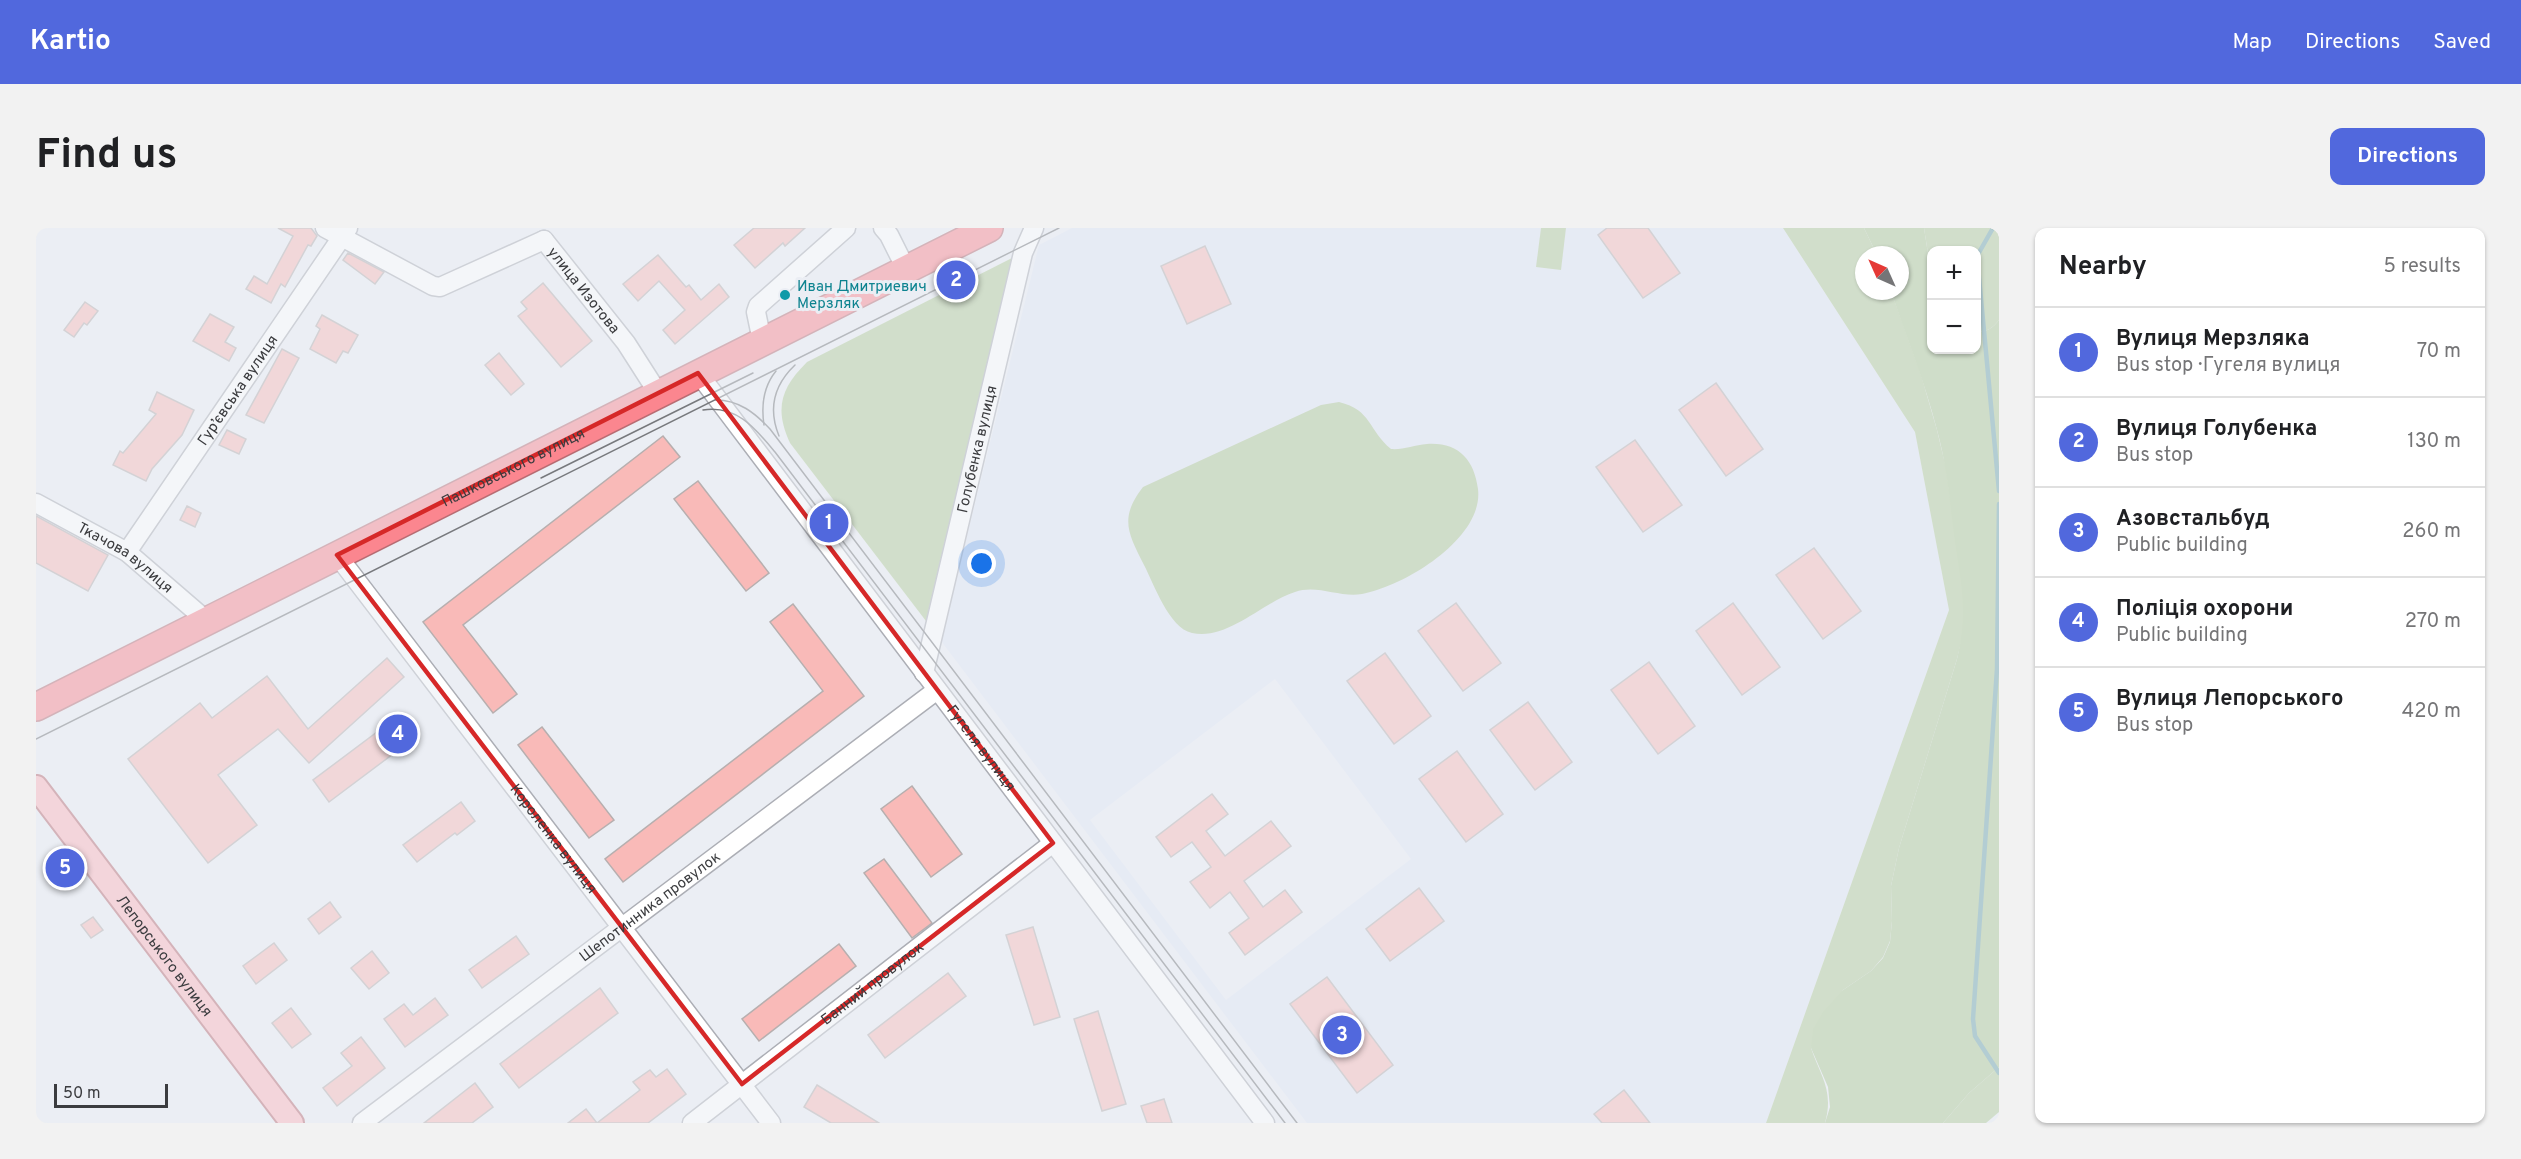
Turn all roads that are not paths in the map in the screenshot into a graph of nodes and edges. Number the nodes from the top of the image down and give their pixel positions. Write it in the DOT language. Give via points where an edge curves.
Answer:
graph roads {
  1 [pos="325,228"];
  2 [pos="846,228"];
  3 [pos="883,228"];
  4 [pos="989,228"];
  5 [pos="1034,228"];
  6 [pos="345,232"];
  7 [pos="544,234"];
  8 [pos="906,269"];
  9 [pos="762,341"];
  10 [pos="698,373"];
  11 [pos="658,393"];
  12 [pos="36,503"];
  13 [pos="127,552"];
  14 [pos="337,555"];
  15 [pos="207,621"];
  16 [pos="924,673"];
  17 [pos="937,690"];
  18 [pos="36,707"];
  19 [pos="36,787"];
  20 [pos="1053,843"];
  21 [pos="622,927"];
  22 [pos="742,1084"];
  23 [pos="292,1123"];
  24 [pos="362,1123"];
  25 [pos="692,1123"];
  26 [pos="771,1123"];
  27 [pos="1265,1123"];
  1 -- 6 [label="street, улица Изотова"];
  2 -- 9 [label="street" via="758,306"];
  3 -- 8 [label="street"];
  4 -- 8 [label="highway, Пашковського вулиця"];
  5 -- 16 [label="street, Голубенка вулиця" via="1023,254"];
  6 -- 7 [label="street, улица Изотова" via="440,287"];
  6 -- 13 [label="street, Гур’євська вулиця"];
  7 -- 11 [label="street, улица Изотова" via="626,343"];
  8 -- 9 [label="highway, Пашковського вулиця"];
  9 -- 10 [label="highway, Пашковського вулиця"];
  10 -- 11 [label="highway, Пашковського вулиця"];
  10 -- 16 [label="street, Гугеля вулиця"];
  11 -- 14 [label="highway, Пашковського вулиця"];
  12 -- 13 [label="street, Ткачова вулиця"];
  13 -- 15 [label="street, Ткачова вулиця"];
  14 -- 15 [label="highway, Пашковського вулиця"];
  14 -- 21 [label="street, Короленка вулиця"];
  15 -- 18 [label="highway, Пашковського вулиця"];
  16 -- 17 [label="street, Гугеля вулиця"];
  17 -- 20 [label="street, Гугеля вулиця"];
  17 -- 21 [label="street, Шепотинника провулок"];
  19 -- 23 [label="main road, Лепорського вулиця"];
  20 -- 22 [label="street, Банний провулок"];
  20 -- 27 [label="street, Гугеля вулиця"];
  21 -- 22 [label="street, Короленка вулиця"];
  21 -- 24 [label="street, Шепотинника провулок"];
  22 -- 25 [label="street, Банний провулок"];
  22 -- 26 [label="street, Короленка вулиця"];
}
